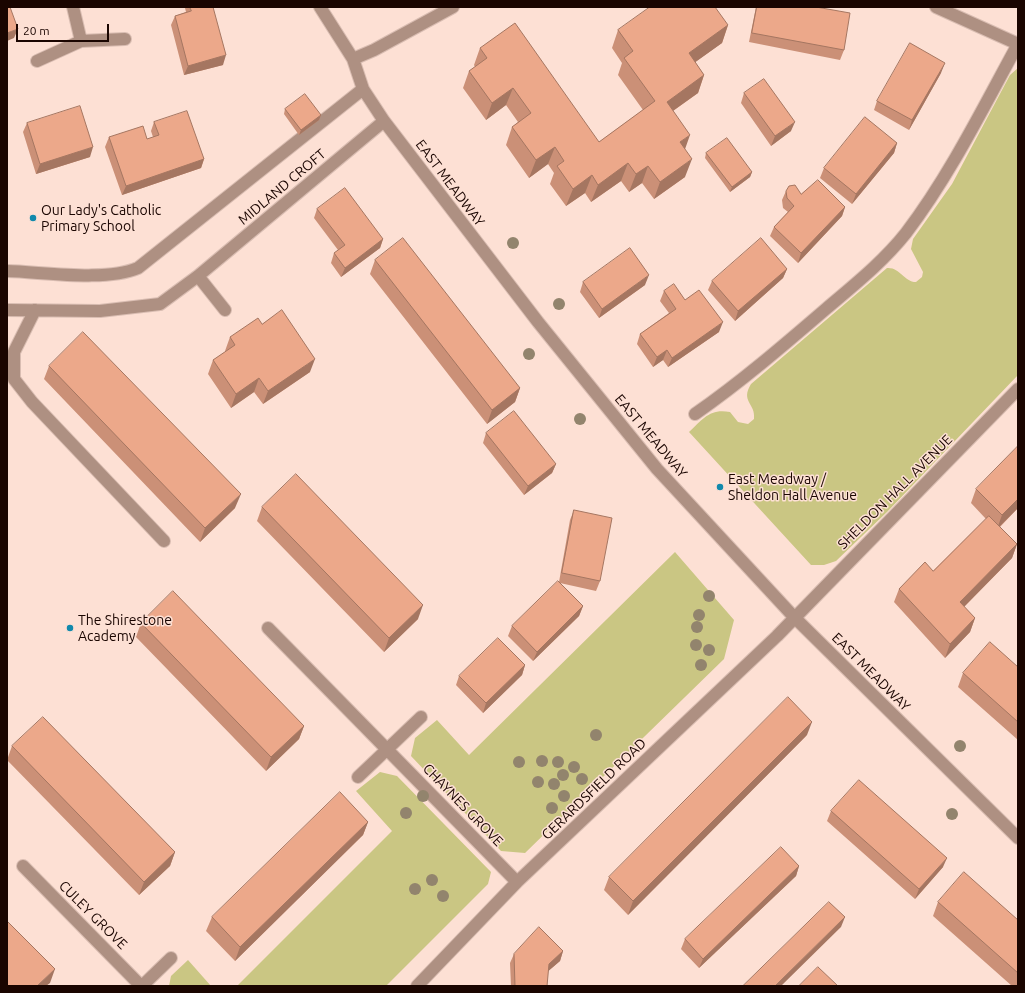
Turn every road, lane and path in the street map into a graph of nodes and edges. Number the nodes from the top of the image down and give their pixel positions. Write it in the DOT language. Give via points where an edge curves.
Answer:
graph roads {
  1 [pos="73,7"];
  2 [pos="320,7"];
  3 [pos="453,7"];
  4 [pos="936,7"];
  5 [pos="126,39"];
  6 [pos="81,41"];
  7 [pos="1018,44"];
  8 [pos="353,59"];
  9 [pos="37,61"];
  10 [pos="362,89"];
  11 [pos="384,121"];
  12 [pos="7,271"];
  13 [pos="198,276"];
  14 [pos="7,310"];
  15 [pos="35,310"];
  16 [pos="224,310"];
  17 [pos="1018,389"];
  18 [pos="695,414"];
  19 [pos="164,541"];
  20 [pos="794,617"];
  21 [pos="268,628"];
  22 [pos="421,717"];
  23 [pos="387,749"];
  24 [pos="358,777"];
  25 [pos="1017,836"];
  26 [pos="23,866"];
  27 [pos="517,882"];
  28 [pos="171,958"];
  29 [pos="142,986"];
  30 [pos="417,986"];
  1 -- 6 [label="street"];
  2 -- 8 [label="street, EAST MEADWAY"];
  3 -- 8 [label="street"];
  4 -- 7 [label="street"];
  5 -- 6 [label="street"];
  6 -- 9 [label="street"];
  7 -- 18 [label="street" via="951,166 914,222 892,249 809,324 727,392"];
  8 -- 10 [label="street, EAST MEADWAY"];
  10 -- 11 [label="street, EAST MEADWAY"];
  10 -- 12 [label="street" via="138,268 127,273 93,275"];
  11 -- 13 [label="street, MIDLAND CROFT"];
  11 -- 20 [label="street, EAST MEADWAY" via="538,322 657,469"];
  13 -- 15 [label="street, MIDLAND CROFT" via="160,304 100,311"];
  13 -- 16 [label="street"];
  14 -- 15 [label="street"];
  15 -- 19 [label="street" via="14,352 14,379 32,402"];
  17 -- 20 [label="street, SHELDON HALL AVENUE"];
  20 -- 25 [label="street, EAST MEADWAY"];
  20 -- 27 [label="street, GERARDSFIELD ROAD"];
  21 -- 23 [label="street, CHAYNES GROVE"];
  22 -- 23 [label="street"];
  23 -- 24 [label="street"];
  23 -- 27 [label="street, CHAYNES GROVE"];
  26 -- 29 [label="street, CULEY GROVE"];
  27 -- 30 [label="street, GERARDSFIELD ROAD"];
  28 -- 29 [label="street, CULEY GROVE"];
}
